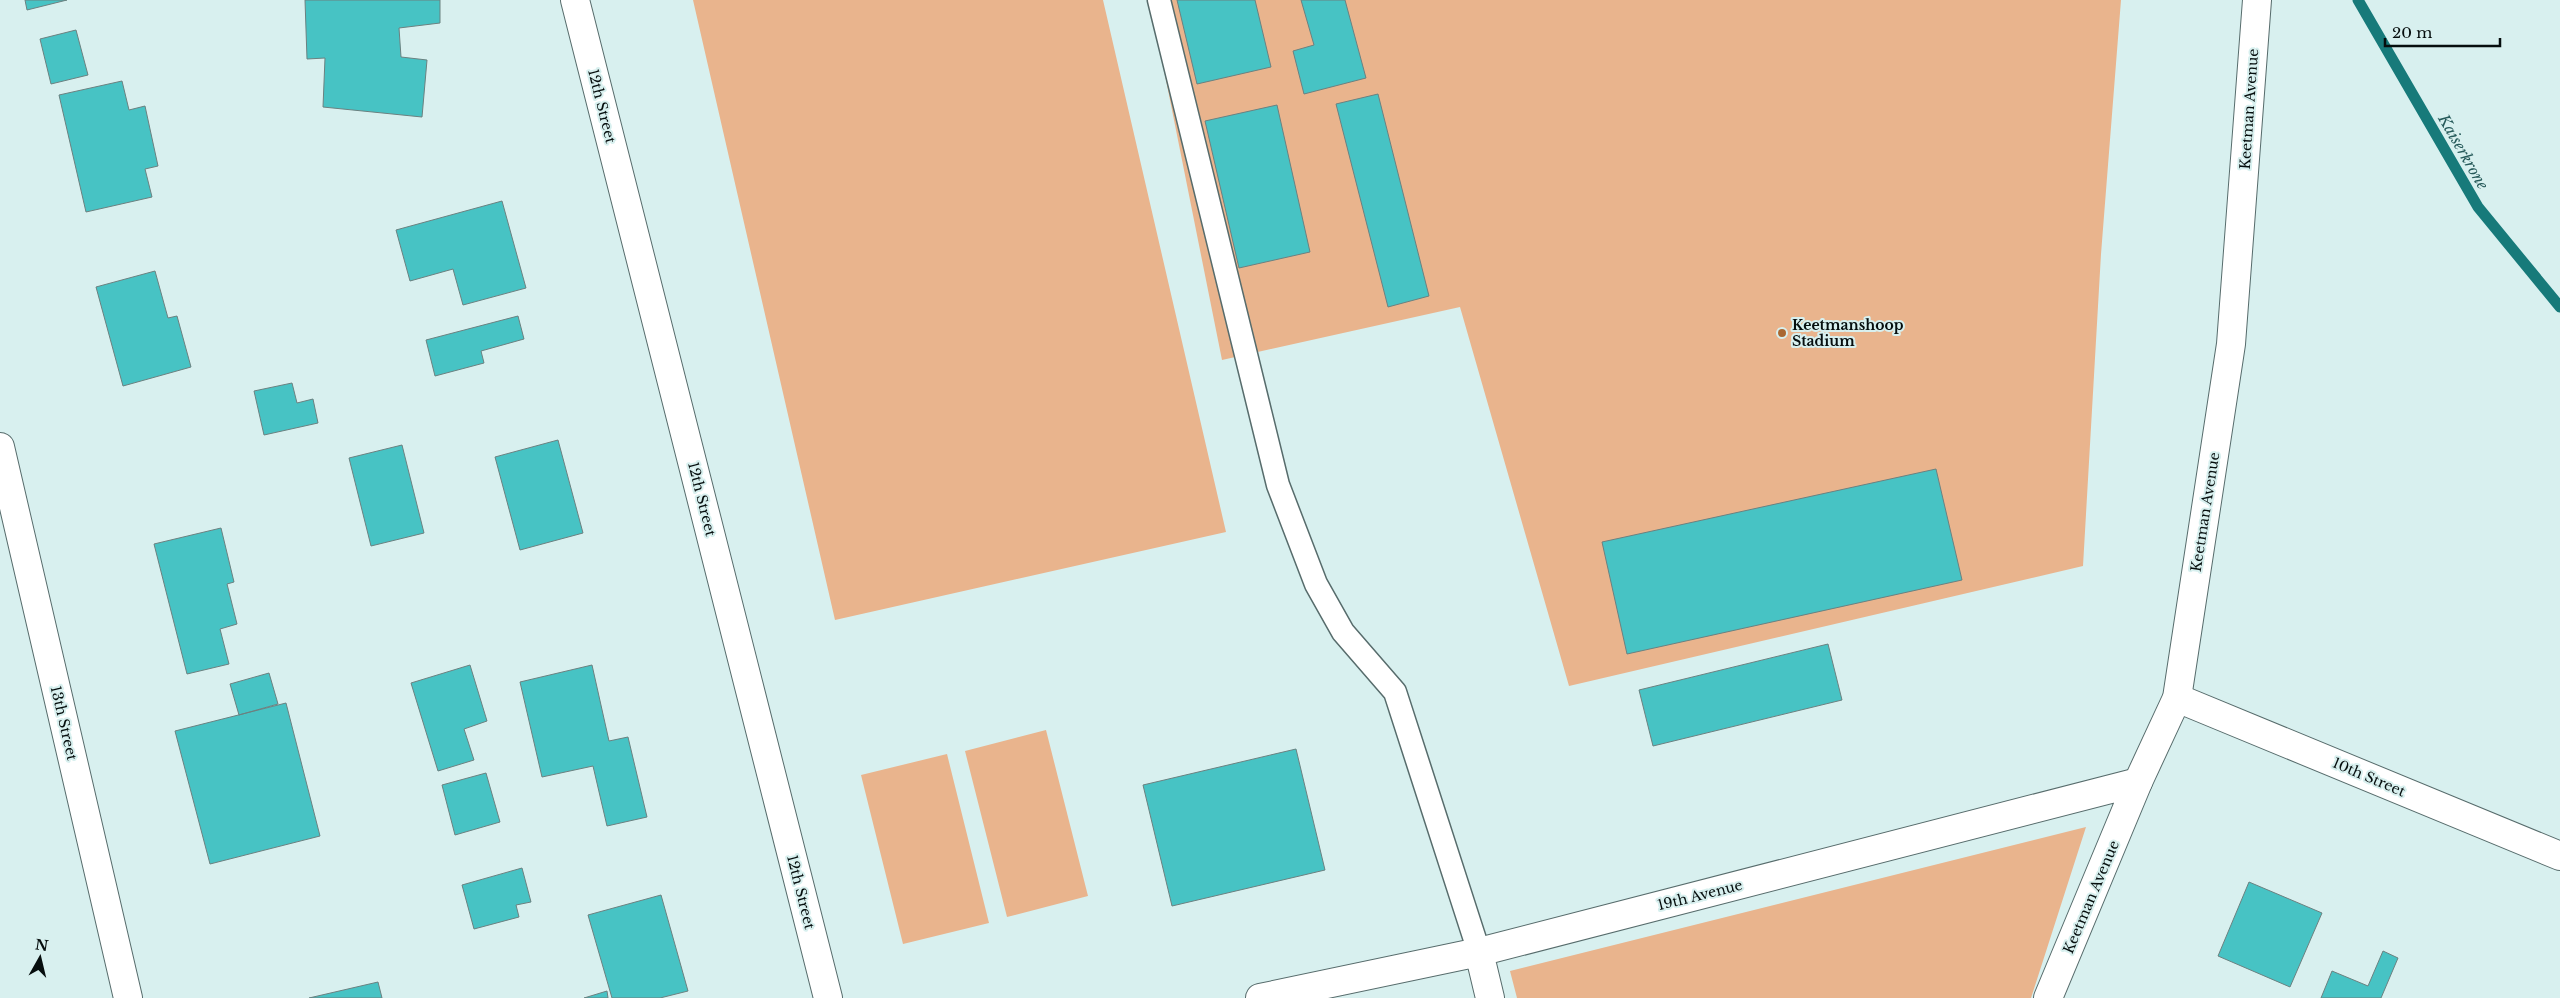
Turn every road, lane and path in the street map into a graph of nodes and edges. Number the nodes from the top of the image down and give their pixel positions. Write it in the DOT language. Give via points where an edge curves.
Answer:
graph roads {
  1 [pos="576,0"];
  2 [pos="1159,0"];
  3 [pos="2257,0"];
  4 [pos="0,447"];
  5 [pos="2177,698"];
  6 [pos="2138,782"];
  7 [pos="2560,856"];
  8 [pos="1479,952"];
  9 [pos="128,998"];
  10 [pos="828,998"];
  11 [pos="1260,998"];
  12 [pos="1490,998"];
  13 [pos="2048,998"];
  1 -- 10 [label="street, 12th Street"];
  2 -- 8 [label="lane" via="1278,485 1316,584 1343,632 1395,692"];
  3 -- 5 [label="street, Keetman Avenue" via="2231,344"];
  4 -- 9 [label="street, 13th Street"];
  5 -- 6 [label="street, Keetman Avenue"];
  5 -- 7 [label="street, 10th Street"];
  6 -- 8 [label="street, 19th Avenue"];
  6 -- 13 [label="street, Keetman Avenue"];
  8 -- 11 [label="street, 19th Avenue"];
  8 -- 12 [label="street"];
}
